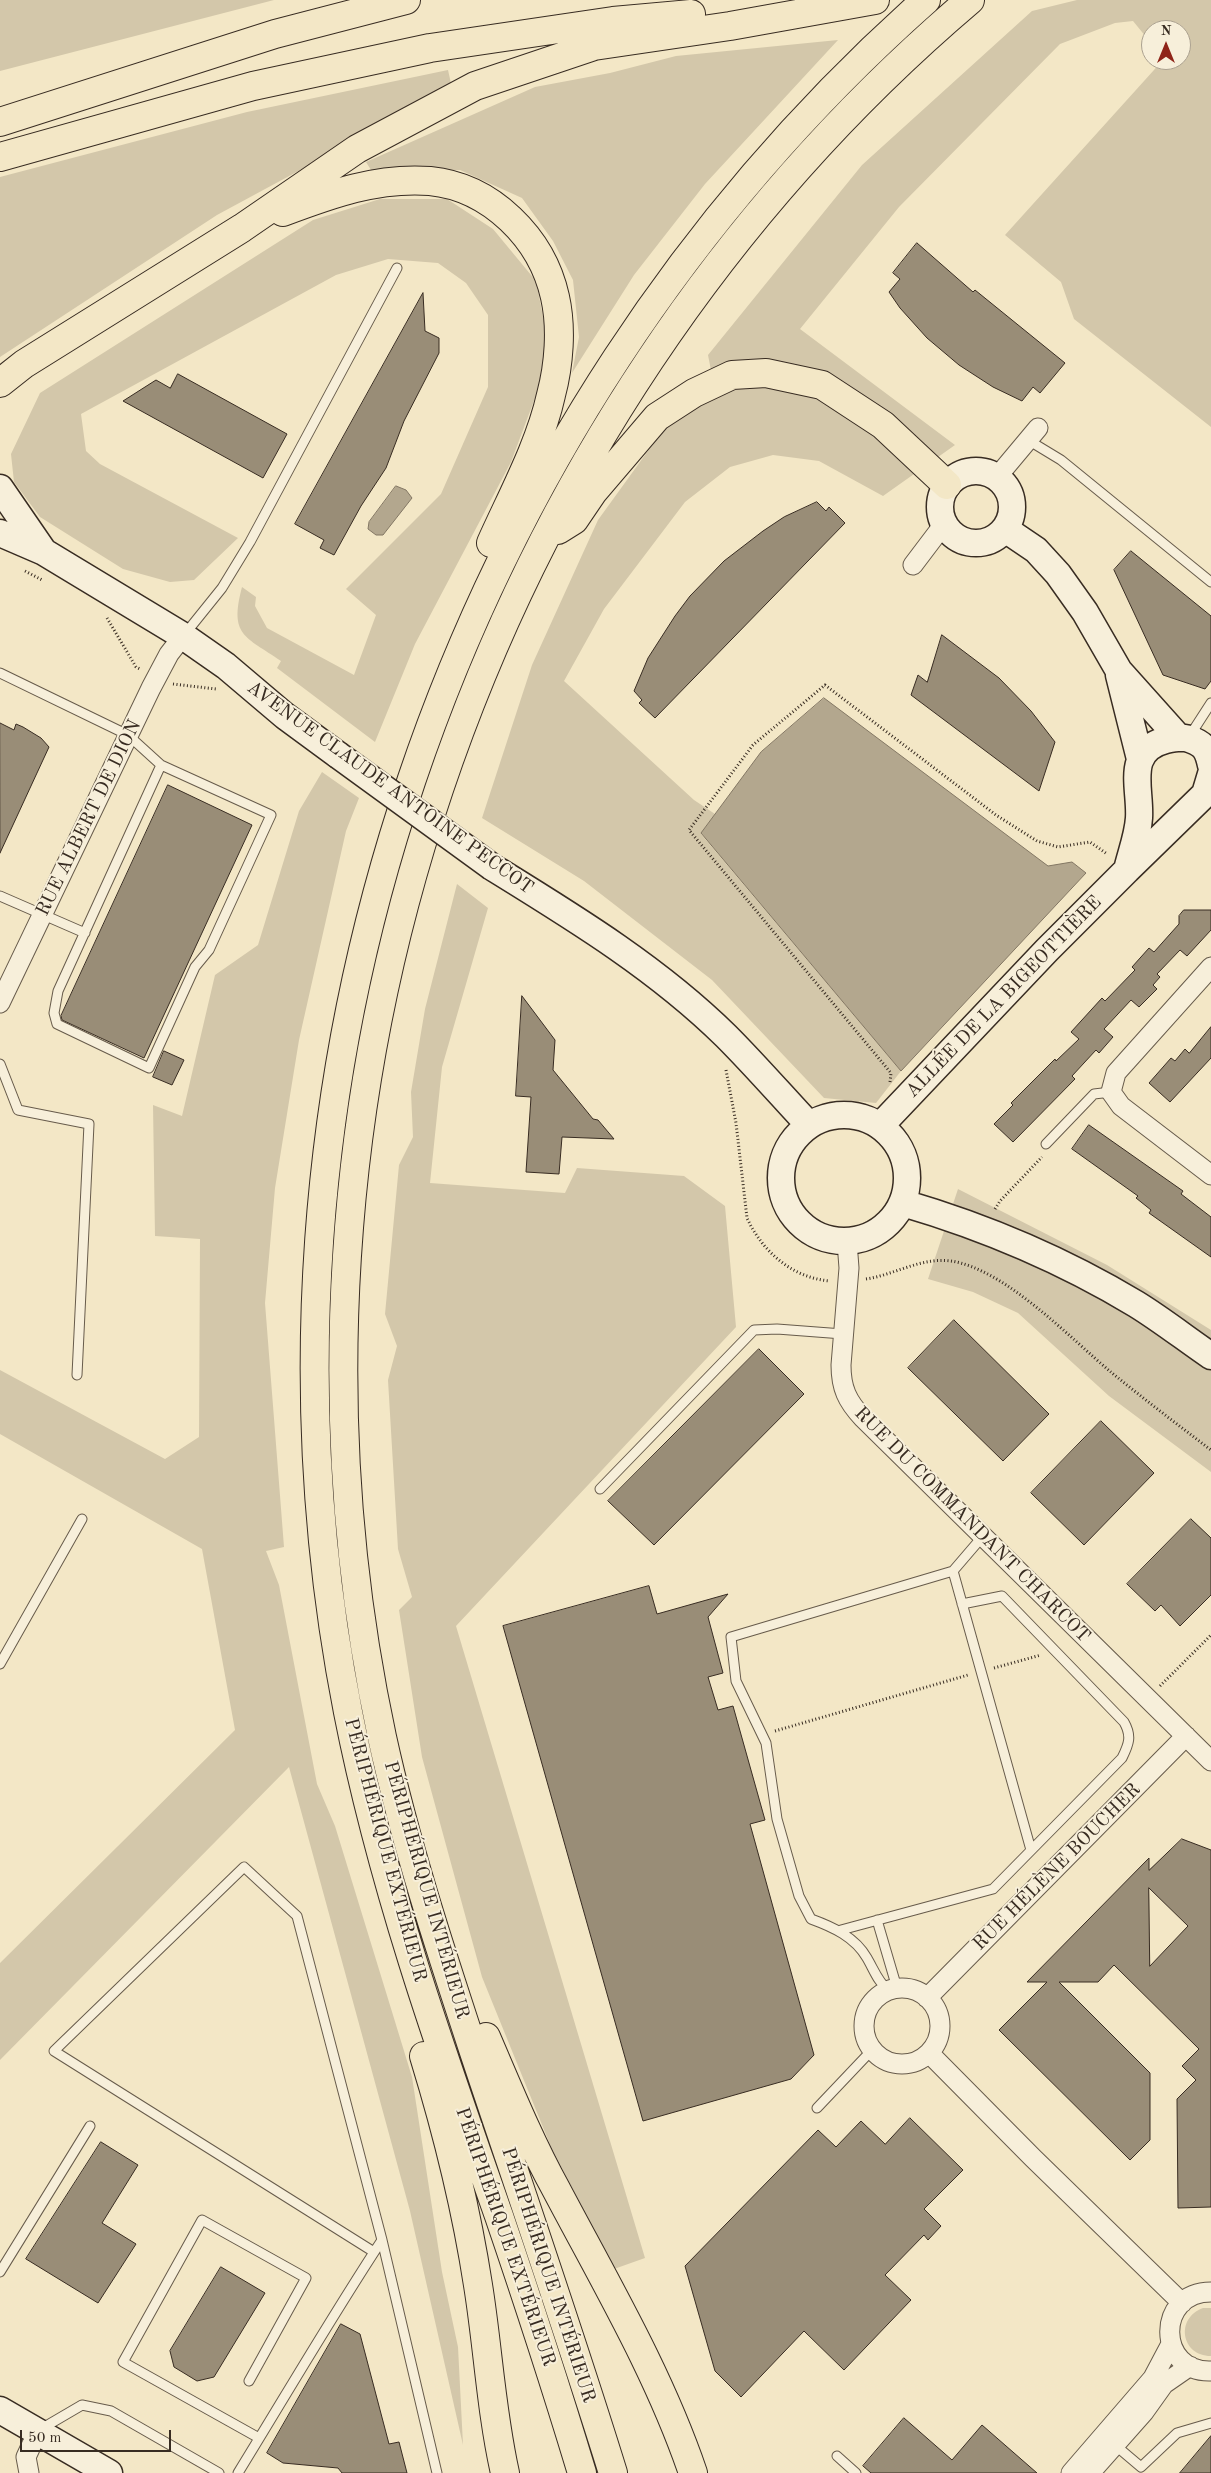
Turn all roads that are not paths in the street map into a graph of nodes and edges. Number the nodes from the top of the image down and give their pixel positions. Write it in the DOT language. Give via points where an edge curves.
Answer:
graph roads {
  1 [pos="406,0"];
  2 [pos="926,0"];
  3 [pos="970,0"];
  4 [pos="865,2"];
  5 [pos="0,122"];
  6 [pos="0,158"];
  7 [pos="242,228"];
  8 [pos="397,268"];
  9 [pos="0,382"];
  10 [pos="1033,434"];
  11 [pos="997,477"];
  12 [pos="948,485"];
  13 [pos="0,488"];
  14 [pos="944,524"];
  15 [pos="1005,529"];
  16 [pos="0,533"];
  17 [pos="544,540"];
  18 [pos="44,552"];
  19 [pos="914,565"];
  20 [pos="1211,582"];
  21 [pos="183,636"];
  22 [pos="454,664"];
  23 [pos="1118,672"];
  24 [pos="0,673"];
  25 [pos="1211,704"];
  26 [pos="128,736"];
  27 [pos="1140,759"];
  28 [pos="1203,763"];
  29 [pos="161,766"];
  30 [pos="1127,870"];
  31 [pos="0,896"];
  32 [pos="42,915"];
  33 [pos="85,932"];
  34 [pos="1211,967"];
  35 [pos="0,1003"];
  36 [pos="0,1064"];
  37 [pos="1111,1092"];
  38 [pos="809,1125"];
  39 [pos="881,1125"];
  40 [pos="1046,1144"];
  41 [pos="1211,1175"];
  42 [pos="903,1203"];
  43 [pos="847,1242"];
  44 [pos="843,1334"];
  45 [pos="1211,1356"];
  46 [pos="78,1375"];
  47 [pos="600,1489"];
  48 [pos="82,1519"];
  49 [pos="983,1536"];
  50 [pos="953,1571"];
  51 [pos="962,1604"];
  52 [pos="0,1664"];
  53 [pos="1186,1736"];
  54 [pos="1211,1761"];
  55 [pos="1031,1850"];
  56 [pos="427,1903"];
  57 [pos="877,1920"];
  58 [pos="841,1930"];
  59 [pos="411,1957"];
  60 [pos="892,1989"];
  61 [pos="928,1998"];
  62 [pos="872,2050"];
  63 [pos="929,2053"];
  64 [pos="817,2108"];
  65 [pos="90,2126"];
  66 [pos="382,2240"];
  67 [pos="374,2252"];
  68 [pos="0,2272"];
  69 [pos="1211,2292"];
  70 [pos="1182,2303"];
  71 [pos="1171,2344"];
  72 [pos="1190,2366"];
  73 [pos="1211,2371"];
  74 [pos="249,2381"];
  75 [pos="0,2410"];
  76 [pos="1211,2423"];
  77 [pos="38,2431"];
  78 [pos="259,2438"];
  79 [pos="1115,2445"];
  80 [pos="837,2456"];
  81 [pos="29,2473"];
  82 [pos="109,2473"];
  83 [pos="219,2473"];
  84 [pos="238,2473"];
  85 [pos="437,2473"];
  86 [pos="505,2473"];
  87 [pos="582,2473"];
  88 [pos="613,2473"];
  89 [pos="694,2473"];
  90 [pos="856,2473"];
  91 [pos="1071,2473"];
  92 [pos="1090,2473"];
  1 -- 5 [label="highway" via="275,34"];
  2 -- 22 [label="highway, PÉRIPHÉRIQUE EXTÉRIEUR" via="833,88 767,160 654,303 588,401 546,474 489,585"];
  3 -- 17 [label="highway, PÉRIPHÉRIQUE INTÉRIEUR" via="882,80 821,142 727,254 639,375 571,488"];
  4 -- 6 [label="highway" via="613,21 430,48 253,86"];
  4 -- 7 [label="highway" via="594,46 475,86 357,149"];
  7 -- 9 [label="highway"];
  7 -- 22 [label="highway" via="347,189 382,182 430,181 469,190 489,202 518,227 542,262 555,297 558,325 551,395 523,471 452,629"];
  8 -- 21 [label="lane" via="250,542 222,588"];
  10 -- 11 [label="street"];
  10 -- 20 [label="lane"];
  11 -- 12 [label="main road" via="976,471 965,472"];
  11 -- 15 [label="main road" via="1005,485 1012,507"];
  12 -- 14 [label="main road" via="940,504"];
  12 -- 17 [label="highway" via="883,425 822,385 766,373 732,375 694,392 657,417 617,462 574,520"];
  13 -- 18 [label="main road, AVENUE CLAUDE ANTOINE PECCOT"];
  14 -- 15 [label="main road" via="962,540 973,543 985,542"];
  14 -- 19 [label="street"];
  15 -- 23 [label="main road" via="1036,550 1058,574 1085,612"];
  16 -- 18 [label="main road, AVENUE CLAUDE ANTOINE PECCOT"];
  17 -- 56 [label="highway, PÉRIPHÉRIQUE INTÉRIEUR" via="474,693 418,851 370,1056 350,1215 344,1357 347,1470 354,1549 382,1736 404,1831"];
  18 -- 21 [label="main road, AVENUE CLAUDE ANTOINE PECCOT"];
  21 -- 26 [label="street, RUE ALBERT DE DION" via="169,654"];
  21 -- 38 [label="main road, AVENUE CLAUDE ANTOINE PECCOT, bridge" via="226,666 285,716 492,867 656,976 725,1035"];
  22 -- 59 [label="highway, PÉRIPHÉRIQUE EXTÉRIEUR" via="396,825 352,996 334,1098 315,1303 320,1501 338,1652 362,1776"];
  23 -- 27 [label="main road"];
  23 -- 28 [label="main road"];
  24 -- 26 [label="lane"];
  25 -- 28 [label="lane"];
  26 -- 29 [label="lane"];
  26 -- 32 [label="street, RUE ALBERT DE DION"];
  27 -- 28 [label="main road" via="1151,747 1164,741"];
  27 -- 30 [label="main road" via="1136,770 1139,819"];
  28 -- 30 [label="main road, ALLÉE DE LA BIGEOTTIÈRE"];
  29 -- 33 [label="lane"];
  29 -- 33 [label="lane" via="271,815 209,950 195,967 149,1068 57,1024 54,1013 58,992"];
  30 -- 39 [label="main road, ALLÉE DE LA BIGEOTTIÈRE" via="1046,950"];
  31 -- 32 [label="lane"];
  32 -- 33 [label="lane"];
  32 -- 35 [label="street, RUE ALBERT DE DION"];
  34 -- 37 [label="street" via="1116,1073"];
  36 -- 46 [label="lane" via="18,1110 89,1124"];
  37 -- 40 [label="lane" via="1094,1094"];
  37 -- 41 [label="street" via="1121,1106"];
  38 -- 39 [label="main road" via="826,1117 845,1114 864,1117"];
  38 -- 43 [label="main road" via="792,1141 782,1163 783,1194 788,1208 803,1227 823,1238"];
  39 -- 42 [label="main road" via="896,1140 906,1160 908,1182"];
  42 -- 43 [label="main road" via="881,1230"];
  42 -- 45 [label="main road" via="983,1228 1058,1261 1137,1305"];
  43 -- 44 [label="street, RUE DU COMMANDANT CHARCOT"];
  44 -- 47 [label="lane" via="754,1330"];
  44 -- 49 [label="street, RUE DU COMMANDANT CHARCOT" via="841,1379 849,1402"];
  48 -- 52 [label="lane"];
  49 -- 50 [label="lane"];
  49 -- 53 [label="street, RUE DU COMMANDANT CHARCOT"];
  50 -- 51 [label="lane"];
  50 -- 58 [label="lane" via="731,1637 736,1682 766,1743 778,1819 800,1896 811,1919"];
  51 -- 55 [label="lane"];
  51 -- 55 [label="lane" via="1002,1596 1129,1730 1130,1742 1122,1758"];
  53 -- 54 [label="street, RUE DU COMMANDANT CHARCOT"];
  53 -- 61 [label="street, RUE HÉLÈNE BOUCHER"];
  55 -- 57 [label="lane" via="993,1889"];
  56 -- 88 [label="highway, PÉRIPHÉRIQUE INTÉRIEUR"];
  56 -- 89 [label="highway" via="450,1929 484,2033 526,2130 641,2347"];
  57 -- 58 [label="lane"];
  57 -- 60 [label="lane"];
  58 -- 60 [label="lane" via="866,1956 881,1985"];
  59 -- 86 [label="highway" via="406,2000 441,2110 468,2226 479,2287 492,2404"];
  59 -- 87 [label="highway, PÉRIPHÉRIQUE EXTÉRIEUR"];
  60 -- 61 [label="street" via="913,1990"];
  60 -- 62 [label="street" via="871,2003 865,2016 865,2038"];
  61 -- 63 [label="street" via="938,2015 940,2028"];
  62 -- 63 [label="street" via="883,2060 896,2064 910,2063"];
  62 -- 64 [label="lane"];
  63 -- 70 [label="street"];
  65 -- 68 [label="lane"];
  66 -- 67 [label="lane"];
  66 -- 67 [label="lane" via="297,1916 244,1867 54,2051"];
  66 -- 85 [label="lane"];
  67 -- 78 [label="lane"];
  69 -- 70 [label="street" via="1194,2295"];
  70 -- 71 [label="street" via="1170,2322"];
  71 -- 72 [label="street" via="1179,2358"];
  71 -- 91 [label="street" via="1153,2378"];
  72 -- 73 [label="street"];
  72 -- 79 [label="street" via="1164,2384"];
  74 -- 78 [label="lane" via="306,2278 202,2220 123,2362"];
  75 -- 77 [label="main road"];
  76 -- 79 [label="lane" via="1177,2433 1141,2467"];
  77 -- 81 [label="street" via="26,2457"];
  77 -- 82 [label="main road"];
  77 -- 83 [label="lane" via="82,2405 111,2411"];
  78 -- 84 [label="lane"];
  79 -- 92 [label="street"];
  80 -- 90 [label="lane"];
}
